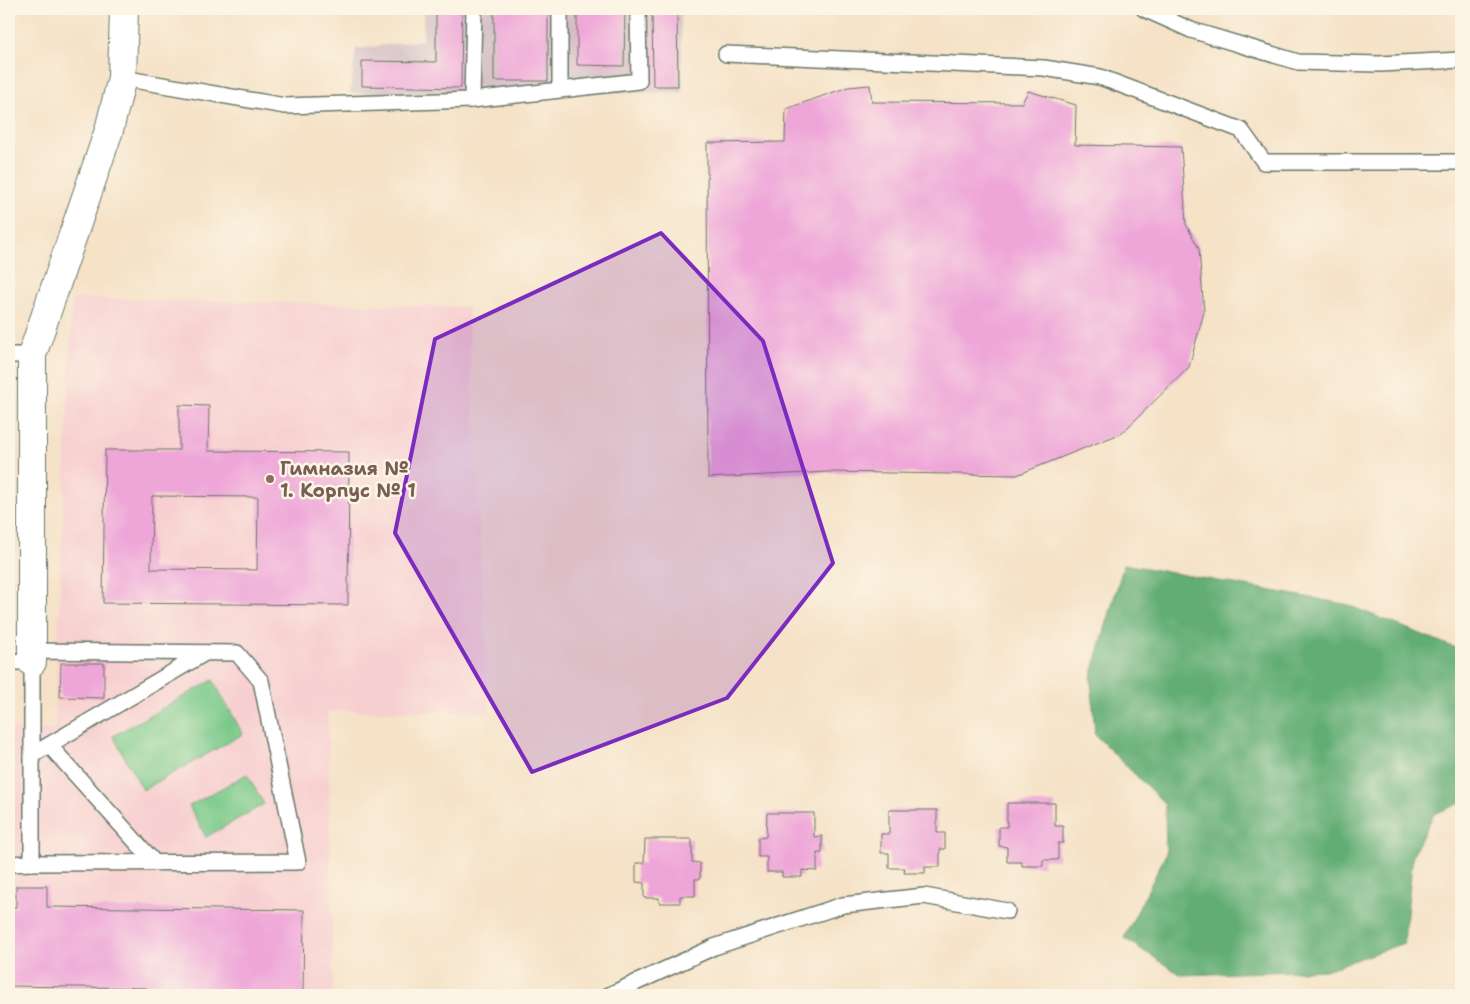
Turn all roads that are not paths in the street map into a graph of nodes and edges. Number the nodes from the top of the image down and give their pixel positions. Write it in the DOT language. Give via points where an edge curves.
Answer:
graph roads {
  1 [pos="124,9"];
  2 [pos="474,9"];
  3 [pos="560,9"];
  4 [pos="638,9"];
  5 [pos="1144,9"];
  6 [pos="726,54"];
  7 [pos="1461,60"];
  8 [pos="122,78"];
  9 [pos="560,89"];
  10 [pos="472,100"];
  11 [pos="1461,162"];
  12 [pos="21,355"];
  13 [pos="204,653"];
  14 [pos="24,658"];
  15 [pos="49,745"];
  16 [pos="32,755"];
  17 [pos="155,863"];
  18 [pos="9,864"];
  19 [pos="32,864"];
  20 [pos="1007,911"];
  21 [pos="609,995"];
  1 -- 8 [label="street"];
  2 -- 10 [label="lane"];
  3 -- 9 [label="lane"];
  4 -- 9 [label="lane" via="639,81"];
  5 -- 7 [label="lane" via="1191,30 1298,62 1379,64"];
  6 -- 11 [label="lane" via="1044,68 1100,77 1241,130 1264,162"];
  8 -- 10 [label="lane" via="285,106"];
  8 -- 12 [label="street" via="109,130"];
  9 -- 10 [label="lane"];
  12 -- 14 [label="street"];
  13 -- 14 [label="lane"];
  13 -- 15 [label="lane"];
  13 -- 17 [label="lane" via="236,653 261,681 298,862"];
  14 -- 16 [label="lane"];
  15 -- 16 [label="lane"];
  15 -- 17 [label="lane"];
  16 -- 19 [label="lane"];
  17 -- 19 [label="lane"];
  18 -- 19 [label="lane"];
  20 -- 21 [label="lane" via="924,896 843,905 714,947"];
}
